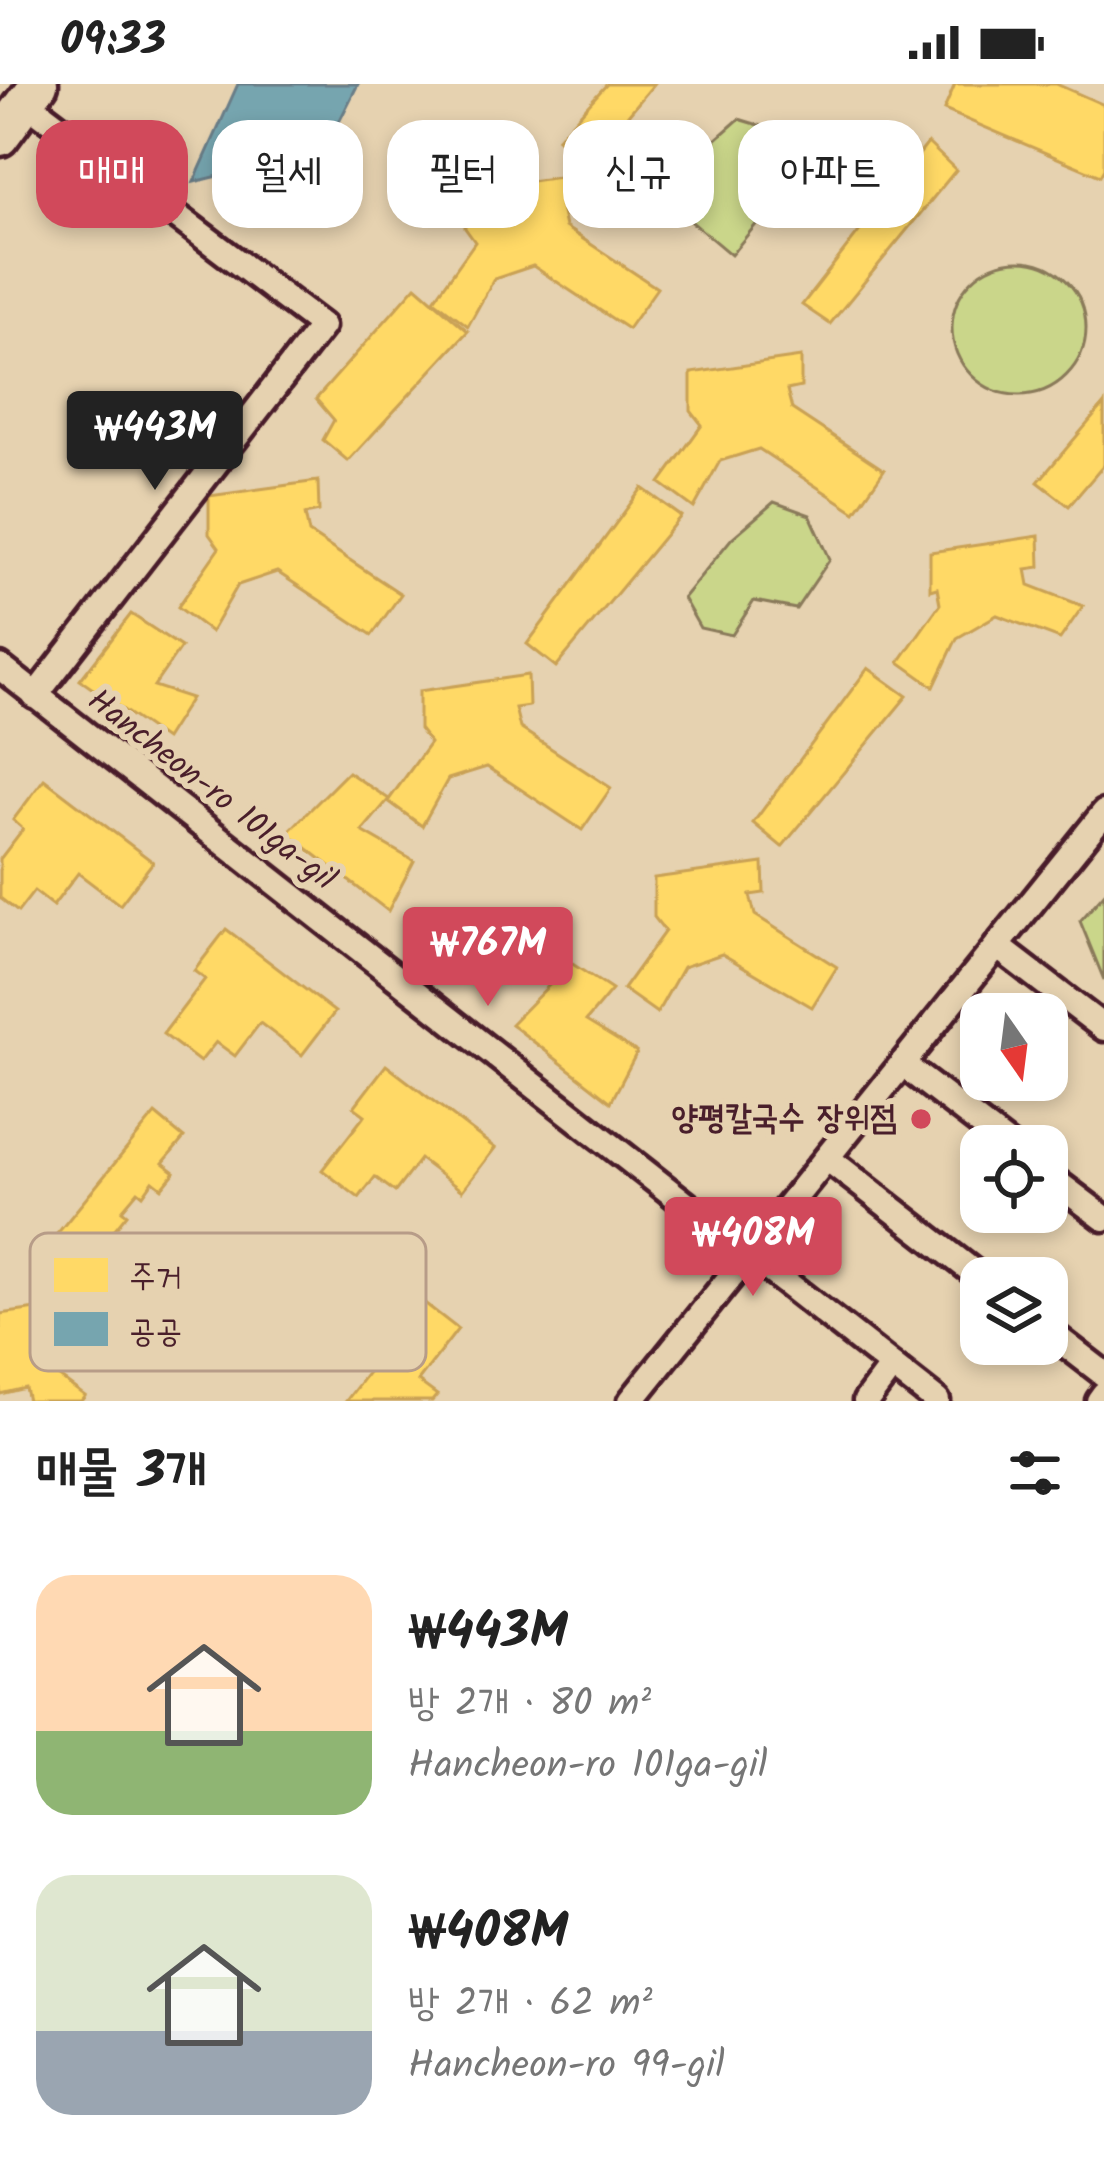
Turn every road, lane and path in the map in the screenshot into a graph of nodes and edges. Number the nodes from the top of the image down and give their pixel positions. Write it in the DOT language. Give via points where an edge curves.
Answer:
graph roads {
  1 [pos="32,93"];
  2 [pos="0,137"];
  3 [pos="0,667"];
  4 [pos="35,696"];
  5 [pos="1104,813"];
  6 [pos="997,946"];
  7 [pos="1104,1028"];
  8 [pos="902,1064"];
  9 [pos="982,1125"];
  10 [pos="827,1158"];
  11 [pos="1068,1191"];
  12 [pos="1104,1218"];
  13 [pos="750,1255"];
  14 [pos="960,1262"];
  15 [pos="1068,1346"];
  16 [pos="892,1366"];
  17 [pos="1104,1374"];
  18 [pos="631,1401"];
  19 [pos="866,1401"];
  20 [pos="938,1401"];
  1 -- 2 [label="street"];
  1 -- 4 [label="street" via="322,326"];
  3 -- 4 [label="street, Hancheon-ro 101ga-gil"];
  4 -- 13 [label="street, Hancheon-ro 101ga-gil"];
  5 -- 6 [label="street"];
  6 -- 7 [label="street"];
  6 -- 8 [label="street"];
  8 -- 9 [label="street"];
  8 -- 10 [label="street"];
  10 -- 13 [label="street"];
  10 -- 14 [label="street"];
  11 -- 12 [label="street"];
  13 -- 16 [label="street, Hancheon-ro 101ga-gil"];
  13 -- 18 [label="street"];
  15 -- 17 [label="street"];
  16 -- 19 [label="street"];
  16 -- 20 [label="street, Hancheon-ro 101ga-gil"];
}
